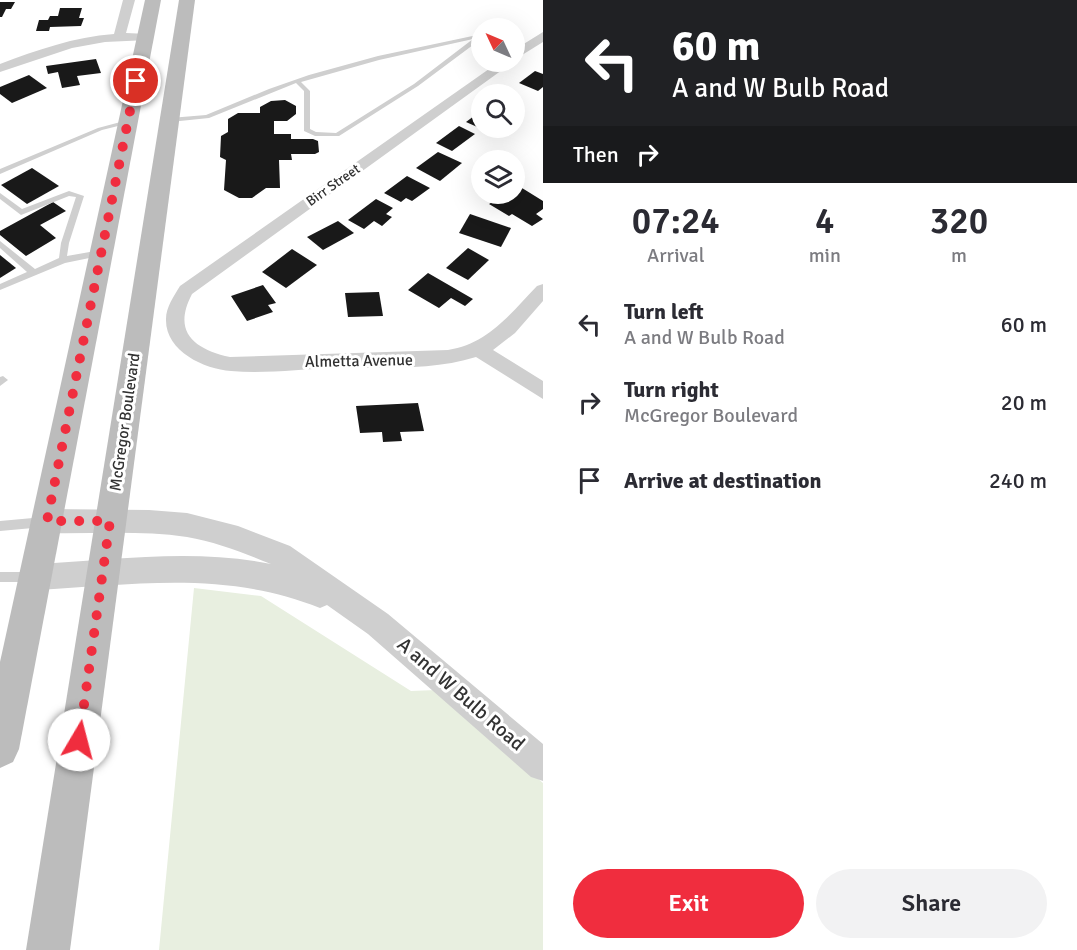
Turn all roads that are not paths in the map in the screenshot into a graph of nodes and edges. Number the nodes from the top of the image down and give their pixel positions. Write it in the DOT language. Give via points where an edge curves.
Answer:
graph roads {
  1 [pos="129,0"];
  2 [pos="153,0"];
  3 [pos="187,0"];
  4 [pos="120,36"];
  5 [pos="543,36"];
  6 [pos="144,37"];
  7 [pos="525,48"];
  8 [pos="0,68"];
  9 [pos="493,72"];
  10 [pos="297,81"];
  11 [pos="175,85"];
  12 [pos="170,120"];
  13 [pos="128,122"];
  14 [pos="0,172"];
  15 [pos="0,195"];
  16 [pos="0,243"];
  17 [pos="102,253"];
  18 [pos="63,260"];
  19 [pos="33,272"];
  20 [pos="0,287"];
  21 [pos="543,290"];
  22 [pos="174,319"];
  23 [pos="477,349"];
  24 [pos="543,391"];
  25 [pos="47,521"];
  26 [pos="110,521"];
  27 [pos="0,526"];
  28 [pos="102,575"];
  29 [pos="36,577"];
  30 [pos="0,578"];
  31 [pos="378,624"];
  32 [pos="0,750"];
  33 [pos="543,765"];
  34 [pos="48,950"];
  1 -- 4 [label="street"];
  2 -- 6 [label="main road"];
  3 -- 11 [label="main road, McGregor Boulevard"];
  4 -- 6 [label="street"];
  4 -- 8 [label="street" via="70,43"];
  5 -- 7 [label="street"];
  6 -- 11 [label="main road" via="162,48 162,69"];
  6 -- 13 [label="main road"];
  9 -- 22 [label="street, Birr Street" via="186,290 177,303"];
  10 -- 10 [label="lane" via="378,58 481,36 416,85 337,135 306,130 307,91"];
  10 -- 12 [label="lane" via="207,117"];
  11 -- 12 [label="main road, McGregor Boulevard"];
  12 -- 26 [label="main road, McGregor Boulevard"];
  13 -- 14 [label="lane" via="100,129"];
  13 -- 17 [label="main road"];
  15 -- 18 [label="lane" via="21,212 69,192 80,196 78,212 63,246"];
  16 -- 19 [label="lane"];
  17 -- 18 [label="lane"];
  17 -- 25 [label="main road"];
  18 -- 19 [label="lane"];
  19 -- 20 [label="lane"];
  21 -- 23 [label="street, Almetta Avenue" via="497,338"];
  22 -- 23 [label="street, Almetta Avenue" via="180,339 196,353 230,364 425,359"];
  23 -- 24 [label="street"];
  25 -- 26 [label="street, A and W Bulb Road"];
  25 -- 27 [label="lane"];
  25 -- 29 [label="main road"];
  26 -- 28 [label="main road, McGregor Boulevard"];
  26 -- 31 [label="street, A and W Bulb Road" via="187,525 238,538 280,555"];
  28 -- 29 [label="street, A and W Bulb Road"];
  28 -- 31 [label="street, A and W Bulb Road" via="170,569 262,576 302,585"];
  28 -- 34 [label="main road, McGregor Boulevard"];
  29 -- 30 [label="lane"];
  29 -- 32 [label="main road"];
  31 -- 33 [label="street, A and W Bulb Road"];
}
